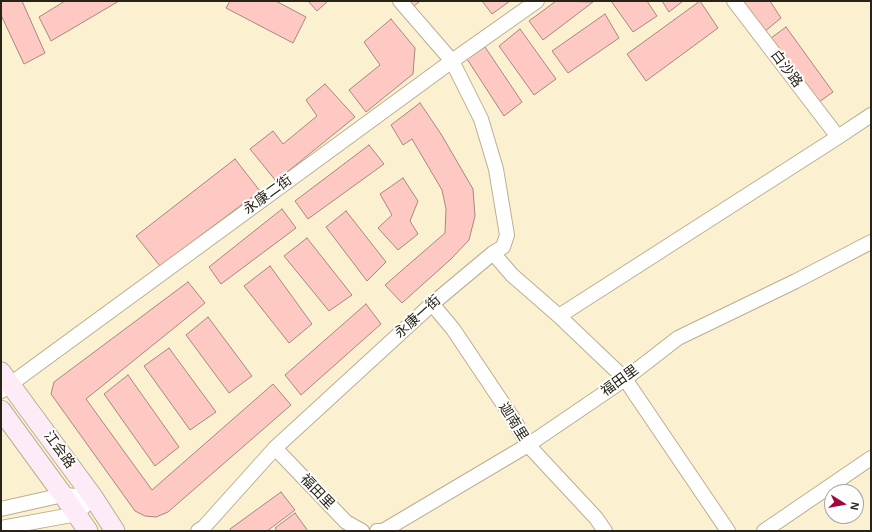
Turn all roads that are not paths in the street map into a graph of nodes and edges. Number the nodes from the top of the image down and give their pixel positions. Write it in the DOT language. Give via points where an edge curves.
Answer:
graph roads {
  1 [pos="400,1"];
  2 [pos="537,1"];
  3 [pos="734,1"];
  4 [pos="452,61"];
  5 [pos="871,115"];
  6 [pos="838,137"];
  7 [pos="871,242"];
  8 [pos="493,253"];
  9 [pos="432,304"];
  10 [pos="559,316"];
  11 [pos="625,379"];
  12 [pos="4,382"];
  13 [pos="1,410"];
  14 [pos="528,445"];
  15 [pos="275,448"];
  16 [pos="871,458"];
  17 [pos="63,495"];
  18 [pos="93,497"];
  19 [pos="1,509"];
  20 [pos="77,514"];
  21 [pos="1,528"];
  22 [pos="88,531"];
  23 [pos="115,531"];
  24 [pos="198,531"];
  25 [pos="362,531"];
  26 [pos="377,531"];
  27 [pos="605,531"];
  28 [pos="728,531"];
  29 [pos="764,531"];
  1 -- 4 [label="street, 永康一街"];
  2 -- 4 [label="street, 永康二街"];
  3 -- 6 [label="street, 白沙路"];
  4 -- 8 [label="street, 永康一街" via="481,120 496,169 507,235 503,247"];
  4 -- 12 [label="street, 永康二街"];
  5 -- 6 [label="street"];
  6 -- 10 [label="street"];
  7 -- 11 [label="street, 福田里" via="678,338"];
  8 -- 9 [label="street, 永康一街"];
  8 -- 10 [label="street" via="512,275"];
  9 -- 14 [label="street, 迦南里" via="453,329"];
  9 -- 15 [label="street, 永康一街"];
  10 -- 11 [label="street"];
  11 -- 14 [label="street, 福田里"];
  11 -- 28 [label="street"];
  12 -- 18 [label="main road, 江会路"];
  13 -- 17 [label="main road, 江会路"];
  14 -- 26 [label="street, 福田里" via="383,530"];
  14 -- 27 [label="street, 迦南里"];
  15 -- 24 [label="street, 永康一街"];
  15 -- 25 [label="street, 福田里" via="346,522"];
  16 -- 29 [label="street"];
  17 -- 18 [label="street"];
  17 -- 19 [label="street"];
  17 -- 20 [label="main road, 江会路"];
  18 -- 20 [label="street"];
  18 -- 23 [label="main road, 江会路"];
  20 -- 21 [label="street"];
  20 -- 22 [label="main road, 江会路"];
}
